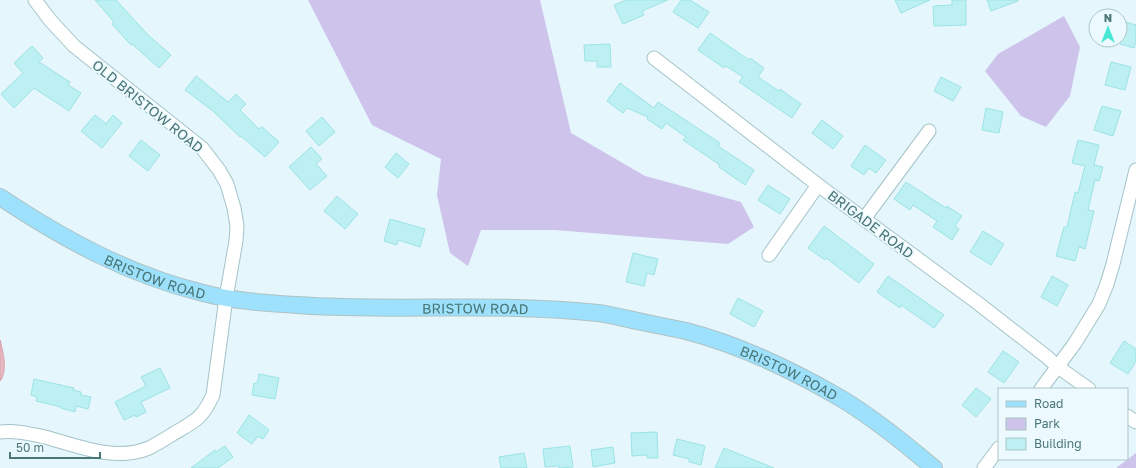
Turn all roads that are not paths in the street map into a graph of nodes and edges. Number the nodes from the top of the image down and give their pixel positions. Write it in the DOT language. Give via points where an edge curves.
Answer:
graph roads {
  1 [pos="36,0"];
  2 [pos="654,58"];
  3 [pos="929,131"];
  4 [pos="1136,170"];
  5 [pos="818,185"];
  6 [pos="0,197"];
  7 [pos="864,219"];
  8 [pos="769,255"];
  9 [pos="226,298"];
  10 [pos="1058,367"];
  11 [pos="1042,388"];
  12 [pos="1088,388"];
  13 [pos="0,432"];
  14 [pos="998,449"];
  15 [pos="934,468"];
  16 [pos="984,468"];
  1 -- 9 [label="street, OLD BRISTOW ROAD" via="74,46 202,148 220,170 227,184 237,226"];
  2 -- 5 [label="street, BRIGADE ROAD"];
  3 -- 7 [label="street"];
  4 -- 10 [label="street" via="1107,284 1099,304"];
  5 -- 7 [label="street, BRIGADE ROAD"];
  5 -- 8 [label="street"];
  6 -- 9 [label="main road, BRISTOW ROAD" via="67,239 114,262 156,279"];
  7 -- 10 [label="street, BRIGADE ROAD" via="979,304"];
  9 -- 13 [label="street, OLD BRISTOW ROAD" via="213,395 201,416 162,441 137,452 115,453 37,435"];
  9 -- 15 [label="main road, BRISTOW ROAD" via="338,308 547,309 600,313 687,332 743,350 794,373 843,400"];
  10 -- 11 [label="street"];
  10 -- 12 [label="street, BRIGADE ROAD"];
  14 -- 16 [label="street"];
}
